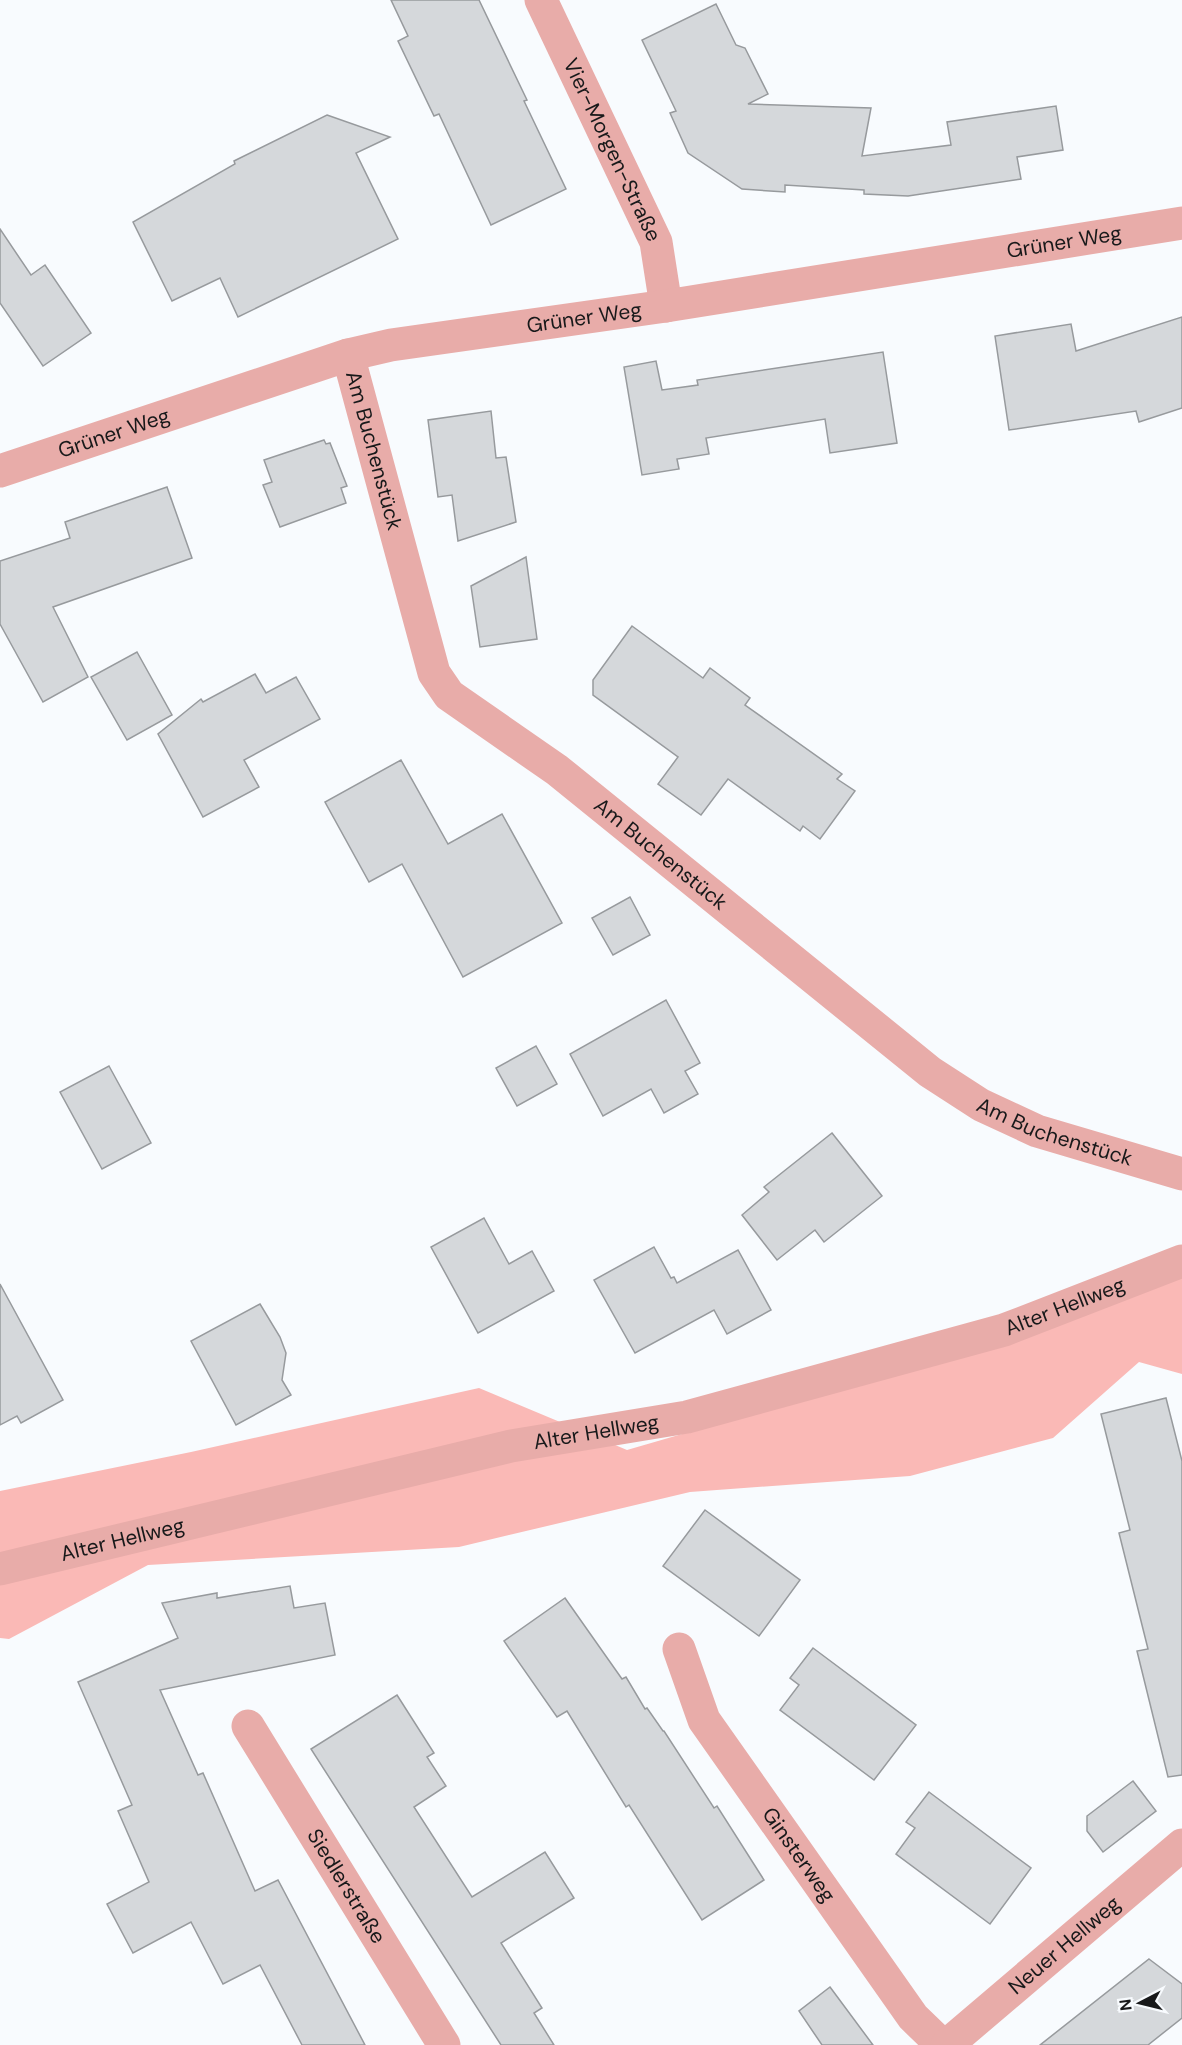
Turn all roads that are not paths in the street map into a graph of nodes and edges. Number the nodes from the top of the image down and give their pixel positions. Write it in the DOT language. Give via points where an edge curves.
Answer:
graph roads {
  1 [pos="541,0"];
  2 [pos="1182,223"];
  3 [pos="666,306"];
  4 [pos="348,355"];
  5 [pos="0,471"];
  6 [pos="1182,1174"];
  7 [pos="1182,1261"];
  8 [pos="0,1569"];
  9 [pos="679,1649"];
  10 [pos="248,1726"];
  11 [pos="1182,1845"];
  12 [pos="444,2045"];
  13 [pos="944,2045"];
  1 -- 3 [label="street, Vier-Morgen-Straße" via="656,242"];
  2 -- 3 [label="street, Grüner Weg"];
  3 -- 4 [label="street, Grüner Weg" via="391,345"];
  4 -- 5 [label="street, Grüner Weg"];
  4 -- 6 [label="street, Am Buchenstück" via="434,673 449,695 556,770 930,1072 981,1105 1037,1131"];
  7 -- 8 [label="street, Alter Hellweg" via="1004,1330 687,1417 511,1446"];
  9 -- 13 [label="street, Ginsterweg" via="704,1720 913,2017"];
  10 -- 12 [label="street, Siedlerstraße"];
  11 -- 13 [label="street, Neuer Hellweg"];
}
